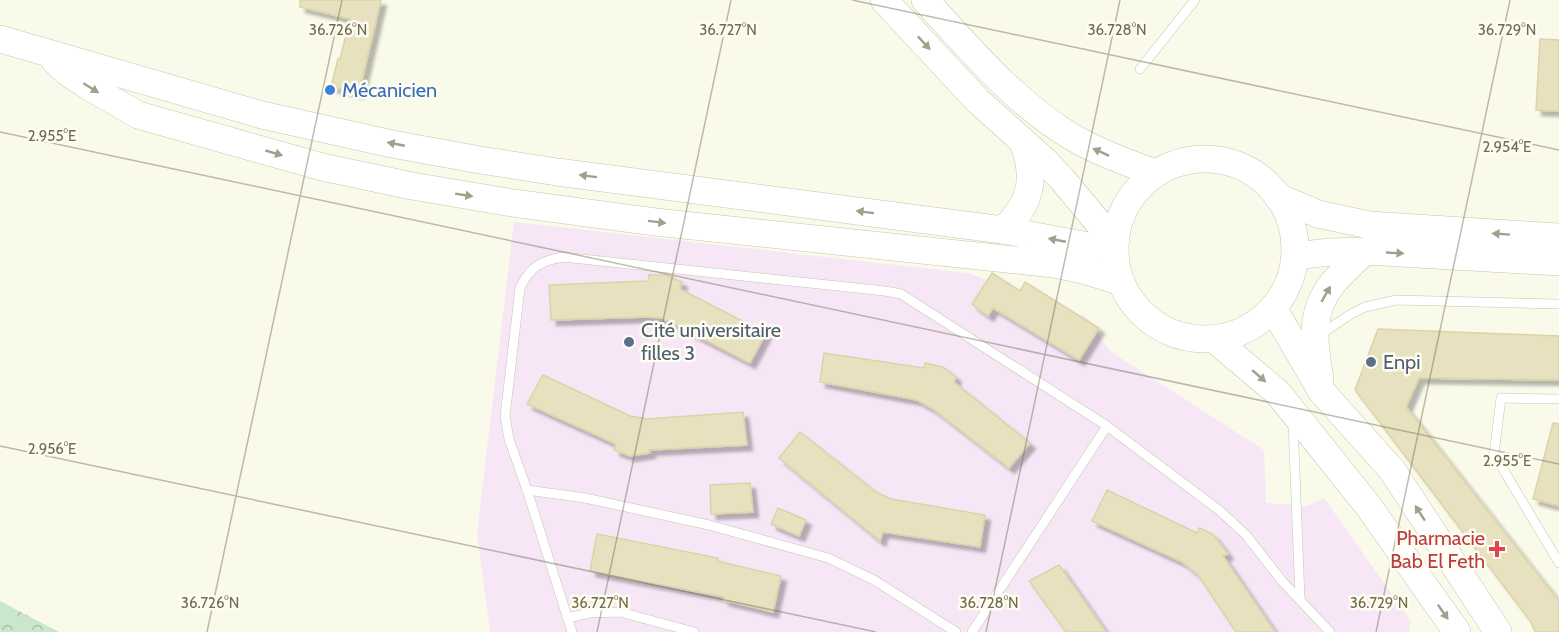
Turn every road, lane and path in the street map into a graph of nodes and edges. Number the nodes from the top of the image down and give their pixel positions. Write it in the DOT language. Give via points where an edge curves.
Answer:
graph roads {
  1 [pos="884,0"];
  2 [pos="925,0"];
  3 [pos="1195,0"];
  4 [pos="0,39"];
  5 [pos="45,52"];
  6 [pos="1140,69"];
  7 [pos="1023,143"];
  8 [pos="1156,173"];
  9 [pos="1278,197"];
  10 [pos="1003,230"];
  11 [pos="1559,237"];
  12 [pos="1115,247"];
  13 [pos="1365,251"];
  14 [pos="1294,256"];
  15 [pos="1559,262"];
  16 [pos="1121,282"];
  17 [pos="1559,304"];
  18 [pos="1273,308"];
  19 [pos="1315,338"];
  20 [pos="1214,339"];
  21 [pos="1322,392"];
  22 [pos="1559,399"];
  23 [pos="1292,411"];
  24 [pos="1107,426"];
  25 [pos="527,490"];
  26 [pos="1559,563"];
  27 [pos="1300,599"];
  28 [pos="567,618"];
  29 [pos="572,632"];
  30 [pos="694,632"];
  31 [pos="956,632"];
  32 [pos="972,632"];
  33 [pos="1330,632"];
  34 [pos="1457,632"];
  35 [pos="1498,632"];
  1 -- 7 [label="main road, one-way"];
  8 -- 2 [label="main road, one-way" via="1098,151 1046,119 1006,84"];
  3 -- 6 [label="lane"];
  4 -- 5 [label="main road"];
  10 -- 5 [label="main road, one-way" via="480,160 262,115"];
  5 -- 16 [label="main road, one-way" via="67,72 138,115 322,167 513,203 1054,264"];
  7 -- 10 [label="main road" via="1029,158 1029,190 1024,206"];
  7 -- 12 [label="main road" via="1062,179"];
  8 -- 9 [label="main road" via="1192,159 1231,162 1250,170"];
  8 -- 12 [label="main road" via="1137,190 1123,211"];
  11 -- 9 [label="main road, one-way" via="1369,225 1318,214"];
  9 -- 14 [label="main road" via="1289,215"];
  12 -- 10 [label="main road, one-way"];
  12 -- 16 [label="main road"];
  13 -- 14 [label="main road"];
  13 -- 15 [label="main road, one-way"];
  19 -- 13 [label="main road, one-way" via="1321,304 1332,285"];
  14 -- 18 [label="main road" via="1288,284"];
  16 -- 20 [label="main road" via="1130,299 1158,326 1195,339"];
  17 -- 19 [label="lane" via="1396,300 1372,304"];
  18 -- 20 [label="main road" via="1246,329"];
  18 -- 21 [label="main road"];
  19 -- 21 [label="main road"];
  20 -- 23 [label="main road, one-way" via="1278,393"];
  35 -- 21 [label="main road, one-way" via="1392,470"];
  22 -- 26 [label="lane" via="1501,398 1494,454"];
  23 -- 27 [label="lane"];
  23 -- 34 [label="main road, one-way" via="1369,507"];
  24 -- 25 [label="lane" via="901,294 563,257 533,268 520,288 505,416"];
  24 -- 27 [label="lane" via="1219,510 1246,535"];
  24 -- 32 [label="lane"];
  25 -- 28 [label="lane"];
  25 -- 31 [label="lane" via="585,498 710,525 828,558 874,580"];
  27 -- 33 [label="lane"];
  28 -- 29 [label="lane"];
  28 -- 30 [label="lane" via="620,612"];
}
